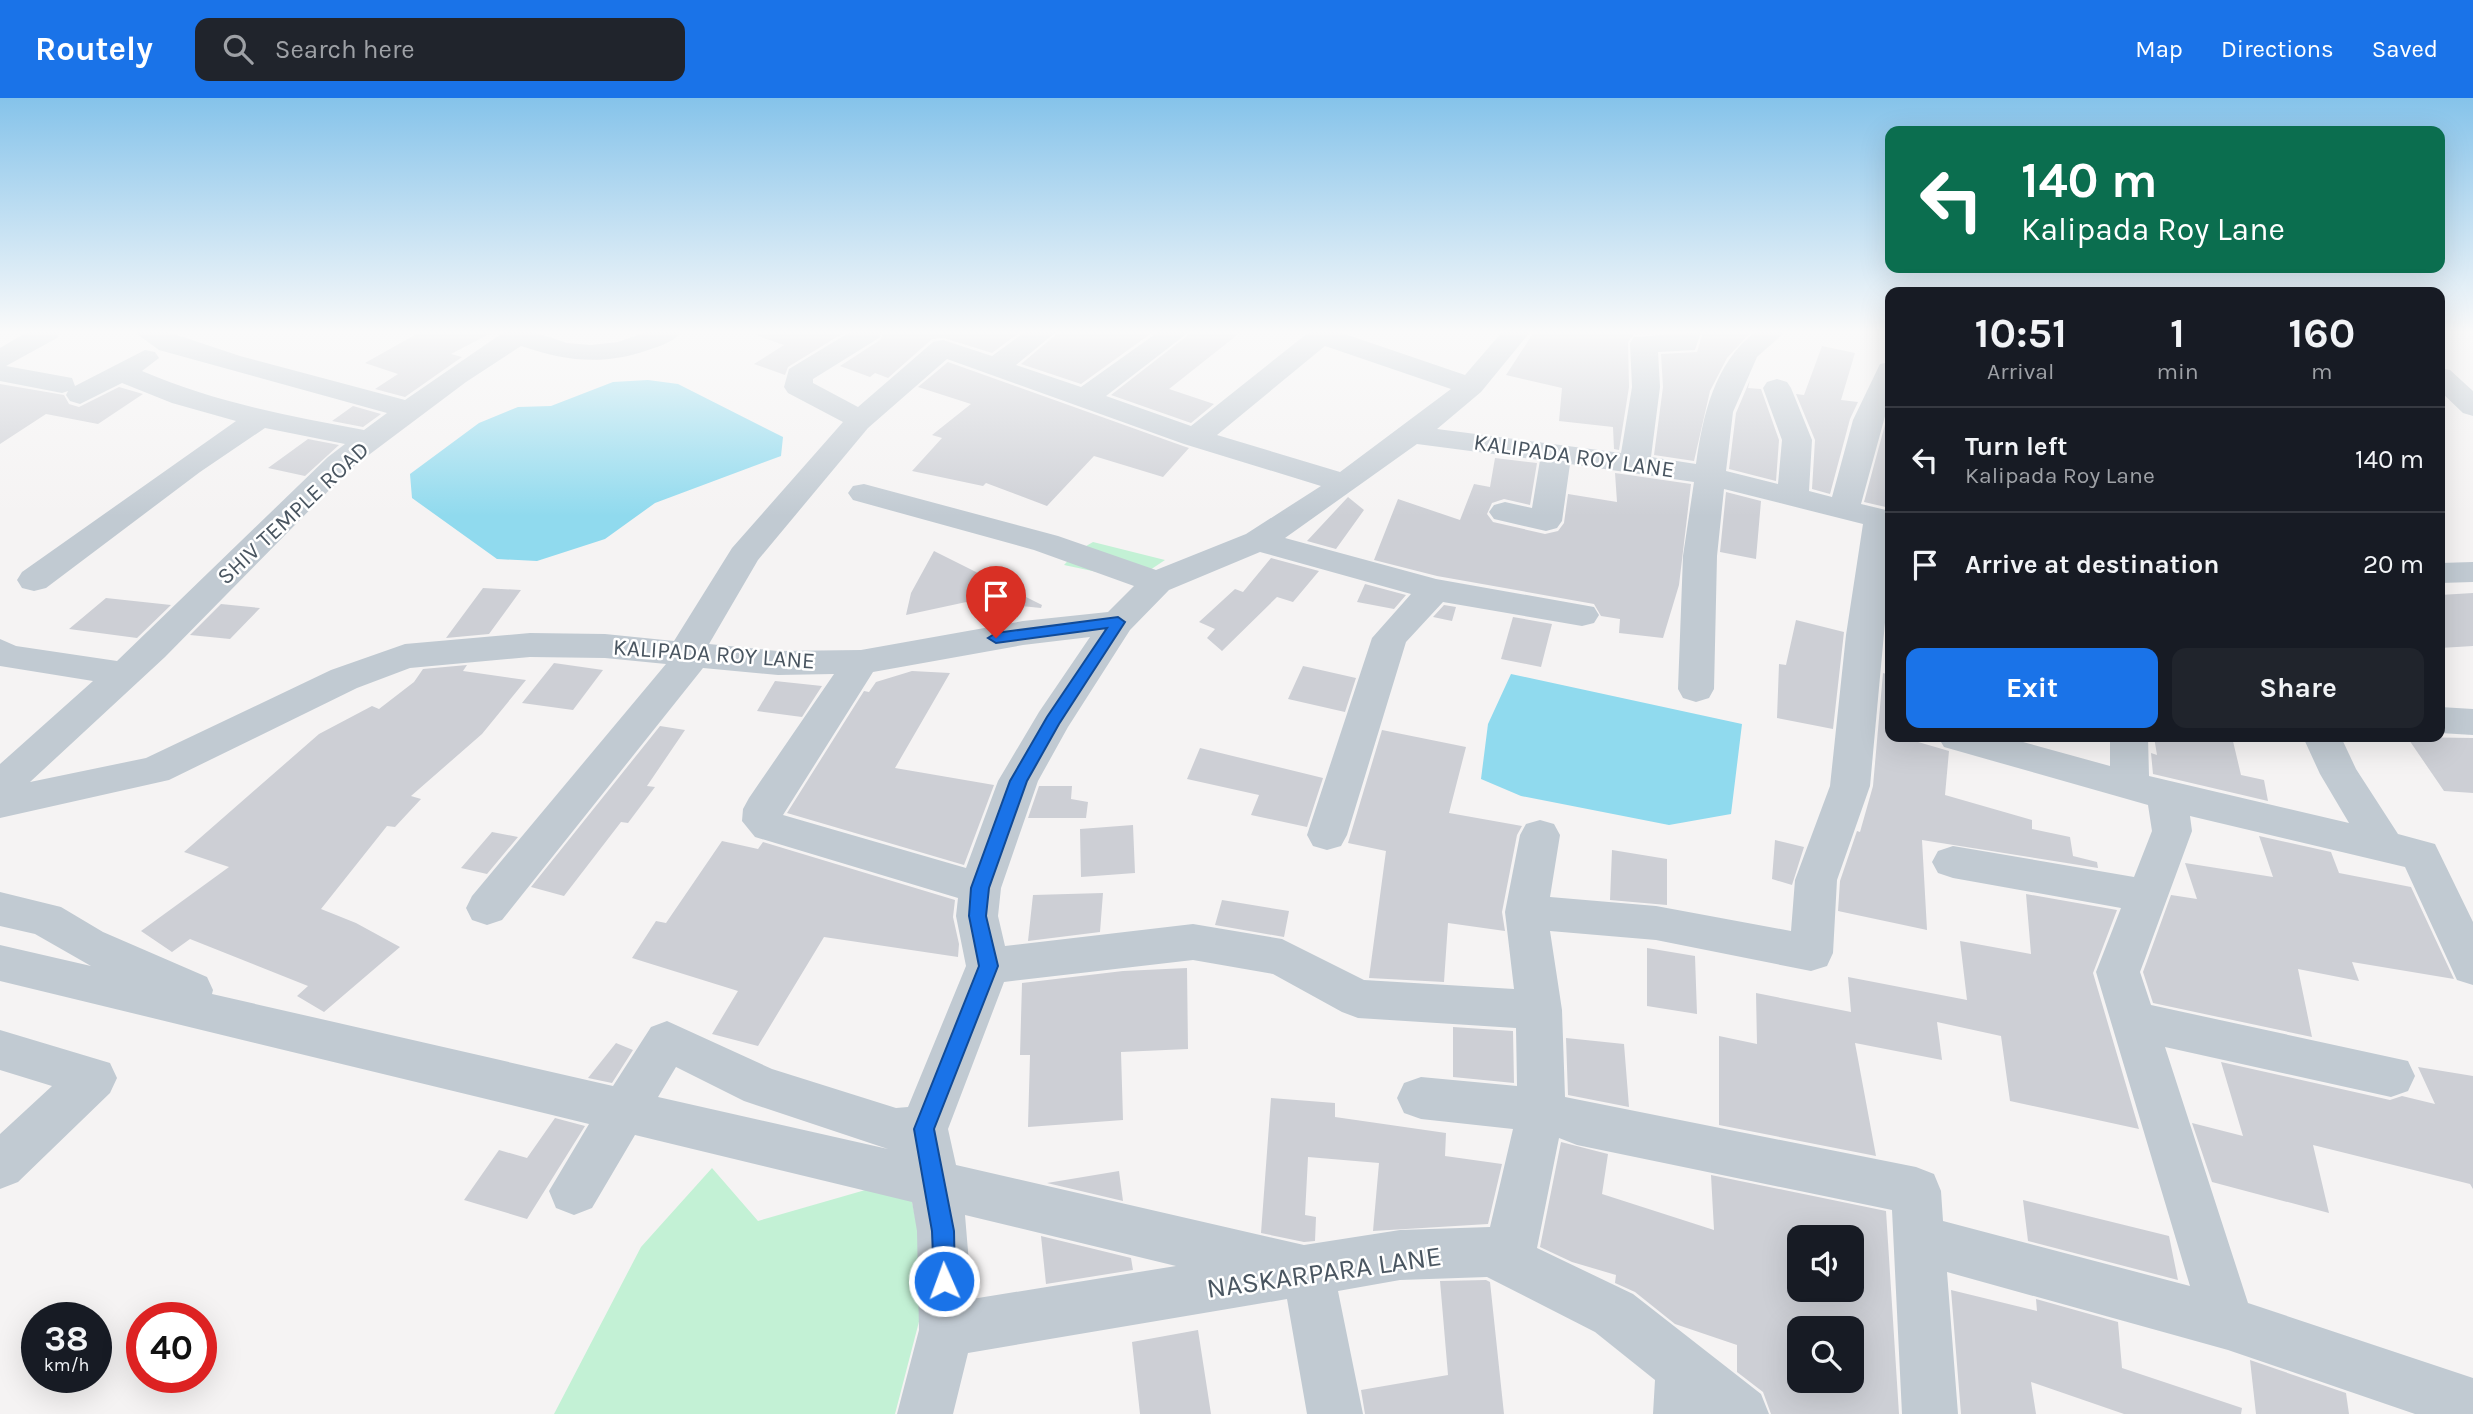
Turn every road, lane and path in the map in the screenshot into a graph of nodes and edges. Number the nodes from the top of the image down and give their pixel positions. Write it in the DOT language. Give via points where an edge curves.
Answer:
graph roads {
  1 [pos="169,393"];
  2 [pos="351,393"];
  3 [pos="432,393"];
  4 [pos="810,393"];
  5 [pos="890,393"];
  6 [pos="1076,393"];
  7 [pos="1091,393"];
  8 [pos="1250,393"];
  9 [pos="1462,393"];
  10 [pos="1645,393"];
  11 [pos="1727,393"];
  12 [pos="1779,393"];
  13 [pos="1879,393"];
  14 [pos="2459,393"];
  15 [pos="1086,397"];
  16 [pos="2473,407"];
  17 [pos="409,410"];
  18 [pos="261,417"];
  19 [pos="860,419"];
  20 [pos="1411,434"];
  21 [pos="1195,438"];
  22 [pos="369,440"];
  23 [pos="1557,452"];
  24 [pos="1635,463"];
  25 [pos="1710,477"];
  26 [pos="1344,483"];
  27 [pos="864,493"];
  28 [pos="1793,496"];
  29 [pos="1505,512"];
  30 [pos="1871,516"];
  31 [pos="1258,541"];
  32 [pos="2473,572"];
  33 [pos="2445,573"];
  34 [pos="34,580"];
  35 [pos="1157,582"];
  36 [pos="1435,590"];
  37 [pos="1582,615"];
  38 [pos="1118,622"];
  39 [pos="0,651"];
  40 [pos="691,652"];
  41 [pos="861,662"];
  42 [pos="125,674"];
  43 [pos="1696,689"];
  44 [pos="1874,713"];
  45 [pos="2445,720"];
  46 [pos="2473,722"];
  47 [pos="1975,742"];
  48 [pos="2131,742"];
  49 [pos="2324,742"];
  50 [pos="0,787"];
  51 [pos="2149,791"];
  52 [pos="0,803"];
  53 [pos="1327,835"];
  54 [pos="1540,835"];
  55 [pos="2385,847"];
  56 [pos="1953,862"];
  57 [pos="980,888"];
  58 [pos="2147,896"];
  59 [pos="487,908"];
  60 [pos="0,909"];
  61 [pos="1526,912"];
  62 [pos="0,963"];
  63 [pos="988,966"];
  64 [pos="2473,967"];
  65 [pos="1539,1010"];
  66 [pos="2133,1021"];
  67 [pos="286,1031"];
  68 [pos="0,1050"];
  69 [pos="2391,1076"];
  70 [pos="1422,1098"];
  71 [pos="1541,1110"];
  72 [pos="924,1129"];
  73 [pos="0,1166"];
  74 [pos="574,1191"];
  75 [pos="1919,1239"];
  76 [pos="1508,1260"];
  77 [pos="1308,1272"];
  78 [pos="2228,1323"];
  79 [pos="946,1331"];
  80 [pos="1682,1391"];
  81 [pos="2473,1406"];
  82 [pos="925,1414"];
  83 [pos="1335,1414"];
  84 [pos="1741,1414"];
  85 [pos="1930,1414"];
  1 -- 18 [label="street"];
  2 -- 17 [label="street"];
  3 -- 17 [label="street, SHIV TEMPLE ROAD"];
  4 -- 19 [label="street"];
  5 -- 19 [label="street"];
  6 -- 15 [label="street"];
  7 -- 15 [label="street"];
  8 -- 21 [label="street"];
  9 -- 20 [label="street"];
  10 -- 24 [label="street"];
  11 -- 25 [label="street" via="1718,412"];
  12 -- 28 [label="street" via="1797,440"];
  13 -- 30 [label="street" via="1865,422"];
  14 -- 16 [label="street"];
  15 -- 21 [label="street"];
  17 -- 22 [label="street, SHIV TEMPLE ROAD"];
  18 -- 22 [label="street"];
  18 -- 34 [label="street"];
  19 -- 40 [label="street" via="744,555"];
  20 -- 23 [label="street, KALIPADA ROY LANE"];
  20 -- 26 [label="street"];
  21 -- 26 [label="street"];
  22 -- 42 [label="street, SHIV TEMPLE ROAD"];
  23 -- 24 [label="street, KALIPADA ROY LANE"];
  23 -- 29 [label="street" via="1546,521"];
  24 -- 25 [label="street, KALIPADA ROY LANE"];
  25 -- 28 [label="street, KALIPADA ROY LANE"];
  25 -- 43 [label="street" via="1700,556"];
  26 -- 31 [label="street"];
  27 -- 35 [label="street" via="1046,542"];
  28 -- 30 [label="street, KALIPADA ROY LANE"];
  30 -- 44 [label="street"];
  31 -- 35 [label="street"];
  31 -- 36 [label="street"];
  32 -- 33 [label="street"];
  35 -- 38 [label="street"];
  36 -- 37 [label="street"];
  36 -- 53 [label="street" via="1390,638"];
  38 -- 41 [label="street, KALIPADA ROY LANE" via="1023,633"];
  38 -- 57 [label="street" via="1018,781"];
  39 -- 42 [label="street" via="6,656"];
  40 -- 41 [label="street, KALIPADA ROY LANE" via="778,663"];
  40 -- 52 [label="street, KALIPADA ROY LANE" via="530,645 405,656 155,770"];
  40 -- 59 [label="street"];
  41 -- 57 [label="street" via="763,809 762,821"];
  42 -- 50 [label="street, SHIV TEMPLE ROAD"];
  44 -- 61 [label="street" via="1816,880 1811,953 1656,923"];
  45 -- 46 [label="street"];
  47 -- 51 [label="street"];
  48 -- 51 [label="street"];
  49 -- 55 [label="street"];
  51 -- 55 [label="street"];
  51 -- 58 [label="street" via="2172,831"];
  54 -- 61 [label="street"];
  55 -- 64 [label="street" via="2420,855"];
  56 -- 58 [label="street"];
  57 -- 63 [label="street" via="977,916"];
  58 -- 66 [label="street" via="2118,972"];
  60 -- 67 [label="street" via="47,919 107,954"];
  61 -- 65 [label="street"];
  62 -- 77 [label="street"];
  63 -- 65 [label="street" via="1193,942 1282,957 1359,999"];
  63 -- 72 [label="street"];
  65 -- 71 [label="street"];
  66 -- 69 [label="street"];
  66 -- 78 [label="street"];
  68 -- 73 [label="street" via="93,1077"];
  70 -- 71 [label="street"];
  71 -- 75 [label="street" via="1577,1123 1916,1191"];
  71 -- 76 [label="street"];
  72 -- 74 [label="street" via="896,1130 761,1086 667,1041"];
  72 -- 79 [label="street" via="943,1231"];
  75 -- 78 [label="street"];
  75 -- 85 [label="street"];
  76 -- 77 [label="street, NASKARPARA LANE" via="1490,1252 1400,1255"];
  76 -- 80 [label="street, NASKARPARA LANE" via="1614,1313"];
  77 -- 79 [label="street, NASKARPARA LANE"];
  77 -- 83 [label="street"];
  78 -- 81 [label="street"];
  79 -- 82 [label="street"];
  80 -- 84 [label="street, NASKARPARA LANE"];
}
